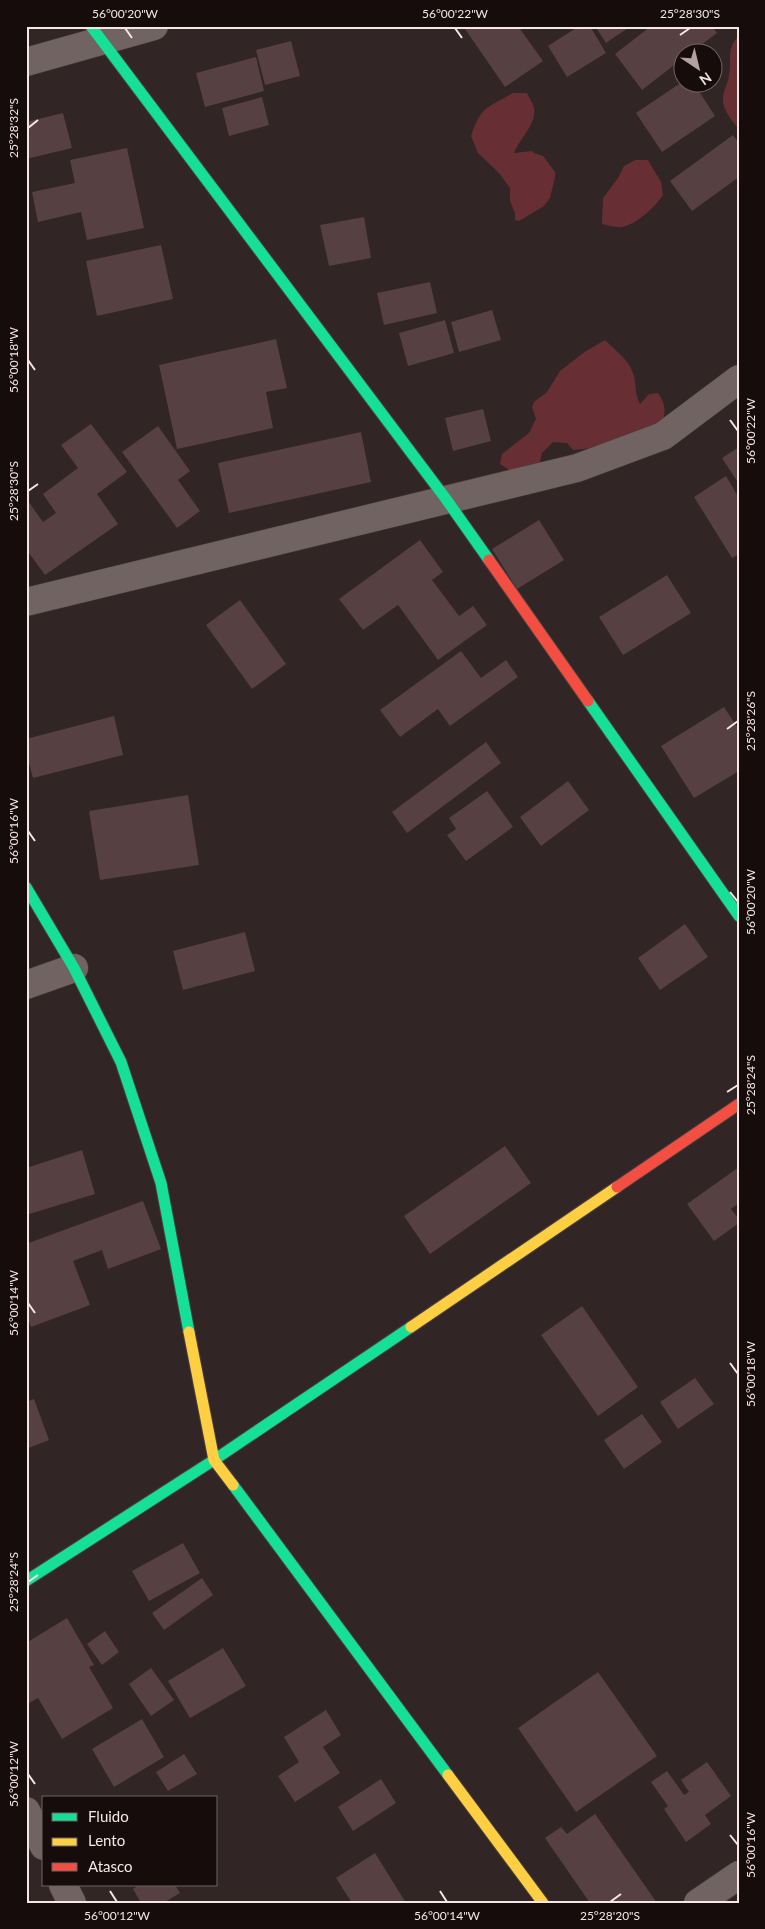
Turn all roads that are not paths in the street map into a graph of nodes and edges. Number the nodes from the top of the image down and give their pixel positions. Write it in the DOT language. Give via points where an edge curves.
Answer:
graph roads {
  1 [pos="154,26"];
  2 [pos="97,34"];
  3 [pos="26,62"];
  4 [pos="739,379"];
  5 [pos="446,500"];
  6 [pos="26,602"];
  7 [pos="26,887"];
  8 [pos="739,916"];
  9 [pos="74,968"];
  10 [pos="26,984"];
  11 [pos="739,1104"];
  12 [pos="214,1460"];
  13 [pos="26,1580"];
  14 [pos="26,1811"];
  15 [pos="42,1842"];
  16 [pos="739,1875"];
  17 [pos="64,1886"];
  18 [pos="72,1903"];
  19 [pos="543,1903"];
  20 [pos="698,1903"];
  1 -- 2 [label="street"];
  2 -- 3 [label="street"];
  2 -- 5 [label="street"];
  4 -- 5 [label="street" via="663,436 577,468"];
  5 -- 6 [label="street"];
  5 -- 8 [label="street"];
  7 -- 9 [label="street"];
  9 -- 10 [label="street"];
  9 -- 12 [label="street" via="121,1062 161,1183"];
  11 -- 12 [label="street"];
  12 -- 13 [label="street"];
  12 -- 19 [label="street"];
  14 -- 15 [label="street"];
  16 -- 20 [label="street"];
  17 -- 18 [label="street"];
}
